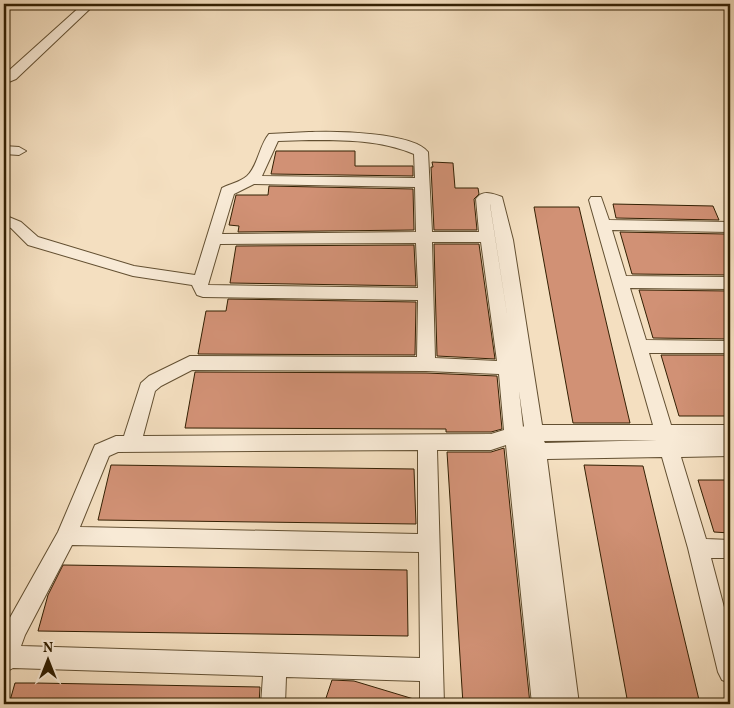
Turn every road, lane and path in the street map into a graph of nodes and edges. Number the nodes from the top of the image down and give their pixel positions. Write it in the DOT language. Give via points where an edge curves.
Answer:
graph roads {
  1 [pos="89,4"];
  2 [pos="4,80"];
  3 [pos="4,150"];
  4 [pos="19,151"];
  5 [pos="251,180"];
  6 [pos="422,183"];
  7 [pos="596,200"];
  8 [pos="4,220"];
  9 [pos="603,225"];
  10 [pos="730,227"];
  11 [pos="424,237"];
  12 [pos="487,237"];
  13 [pos="213,239"];
  14 [pos="201,280"];
  15 [pos="619,282"];
  16 [pos="730,283"];
  17 [pos="426,294"];
  18 [pos="638,346"];
  19 [pos="730,347"];
  20 [pos="426,364"];
  21 [pos="507,368"];
  22 [pos="730,432"];
  23 [pos="666,439"];
  24 [pos="525,442"];
  25 [pos="427,443"];
  26 [pos="132,444"];
  27 [pos="730,448"];
  28 [pos="66,536"];
  29 [pos="430,543"];
  30 [pos="698,548"];
  31 [pos="730,549"];
  32 [pos="5,659"];
  33 [pos="275,665"];
  34 [pos="432,670"];
  35 [pos="730,672"];
  36 [pos="274,704"];
  37 [pos="432,704"];
  38 [pos="544,704"];
  39 [pos="568,704"];
  1 -- 2 [label="street"];
  3 -- 4 [label="street"];
  5 -- 6 [label="street"];
  5 -- 6 [label="street" via="260,169 268,142 274,137 362,137 394,142 421,152"];
  5 -- 13 [label="street" via="227,191"];
  6 -- 11 [label="street"];
  7 -- 9 [label="street"];
  8 -- 14 [label="street" via="16,225 33,241 133,271"];
  9 -- 10 [label="street"];
  9 -- 15 [label="street"];
  11 -- 12 [label="street"];
  11 -- 13 [label="street"];
  11 -- 17 [label="street"];
  12 -- 21 [label="street"];
  12 -- 24 [label="street" via="482,201 488,198 497,200 505,240"];
  13 -- 14 [label="street"];
  14 -- 17 [label="street" via="200,289 203,291"];
  15 -- 16 [label="street"];
  15 -- 18 [label="street"];
  17 -- 20 [label="street"];
  18 -- 19 [label="street"];
  18 -- 23 [label="street"];
  20 -- 21 [label="street"];
  20 -- 26 [label="street" via="190,363 147,388"];
  21 -- 24 [label="street"];
  22 -- 23 [label="street"];
  23 -- 24 [label="street"];
  23 -- 27 [label="street"];
  23 -- 30 [label="street"];
  24 -- 25 [label="street"];
  24 -- 38 [label="street"];
  24 -- 39 [label="street"];
  25 -- 26 [label="street"];
  25 -- 29 [label="street"];
  26 -- 28 [label="street" via="116,444 102,451"];
  28 -- 29 [label="street"];
  28 -- 32 [label="street" via="15,631"];
  29 -- 34 [label="street"];
  30 -- 31 [label="street"];
  30 -- 35 [label="street"];
  32 -- 33 [label="street"];
  33 -- 34 [label="street"];
  33 -- 36 [label="street"];
  34 -- 37 [label="street"];
}
